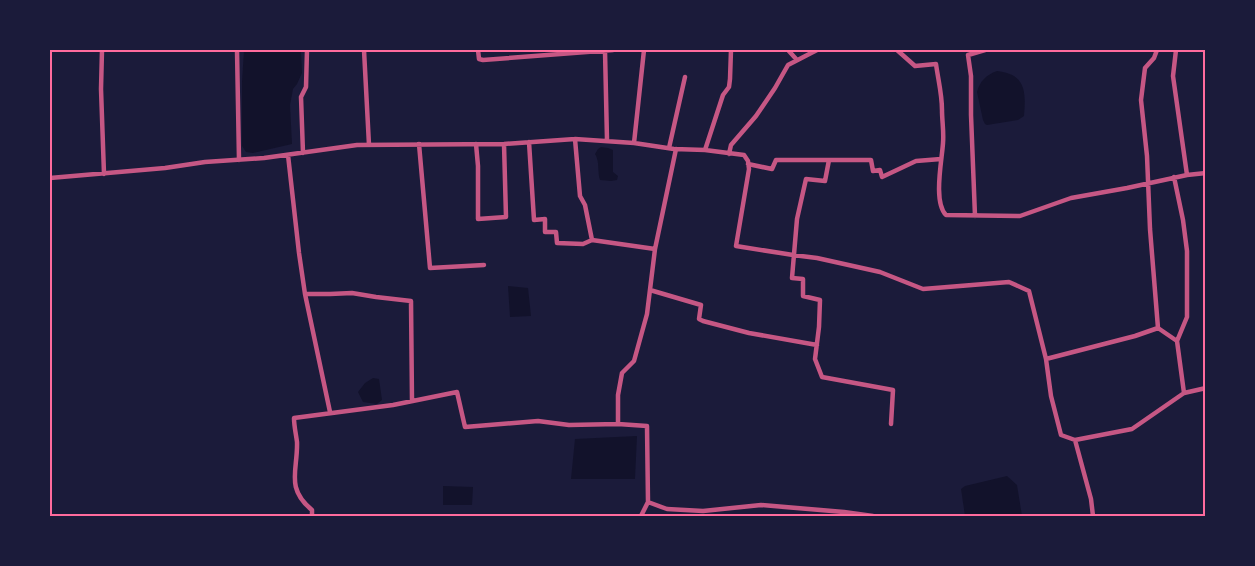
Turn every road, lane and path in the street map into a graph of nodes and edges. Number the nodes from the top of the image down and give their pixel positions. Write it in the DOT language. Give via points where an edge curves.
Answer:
graph roads {
  1 [pos="102,50"];
  2 [pos="237,50"];
  3 [pos="307,50"];
  4 [pos="364,50"];
  5 [pos="478,50"];
  6 [pos="513,50"];
  7 [pos="613,50"];
  8 [pos="644,50"];
  9 [pos="731,50"];
  10 [pos="788,50"];
  11 [pos="817,50"];
  12 [pos="897,50"];
  13 [pos="985,50"];
  14 [pos="1157,50"];
  15 [pos="1176,50"];
  16 [pos="605,51"];
  17 [pos="514,57"];
  18 [pos="797,60"];
  19 [pos="685,77"];
  20 [pos="575,139"];
  21 [pos="607,140"];
  22 [pos="528,142"];
  23 [pos="634,143"];
  24 [pos="419,144"];
  25 [pos="476,144"];
  26 [pos="504,144"];
  27 [pos="369,145"];
  28 [pos="669,148"];
  29 [pos="676,149"];
  30 [pos="705,150"];
  31 [pos="303,153"];
  32 [pos="729,154"];
  33 [pos="288,155"];
  34 [pos="941,159"];
  35 [pos="239,160"];
  36 [pos="829,160"];
  37 [pos="748,164"];
  38 [pos="1206,173"];
  39 [pos="104,174"];
  40 [pos="1187,175"];
  41 [pos="1174,177"];
  42 [pos="50,178"];
  43 [pos="1148,183"];
  44 [pos="975,216"];
  45 [pos="592,240"];
  46 [pos="655,249"];
  47 [pos="793,255"];
  48 [pos="484,265"];
  49 [pos="650,290"];
  50 [pos="305,294"];
  51 [pos="1158,328"];
  52 [pos="1177,340"];
  53 [pos="817,345"];
  54 [pos="1046,359"];
  55 [pos="1206,388"];
  56 [pos="1184,393"];
  57 [pos="412,401"];
  58 [pos="330,412"];
  59 [pos="618,424"];
  60 [pos="891,424"];
  61 [pos="1075,440"];
  62 [pos="648,502"];
  63 [pos="731,508"];
  64 [pos="312,514"];
  65 [pos="641,516"];
  66 [pos="733,516"];
  67 [pos="873,516"];
  68 [pos="1093,516"];
  1 -- 39 [label="street"];
  2 -- 35 [label="street"];
  3 -- 31 [label="street" via="306,87 301,97"];
  4 -- 27 [label="street"];
  5 -- 17 [label="street" via="481,60"];
  6 -- 17 [label="street"];
  7 -- 16 [label="street"];
  8 -- 23 [label="street"];
  9 -- 30 [label="street" via="729,87"];
  10 -- 18 [label="street"];
  11 -- 18 [label="street"];
  12 -- 34 [label="street" via="915,66 936,64 942,108"];
  13 -- 44 [label="street" via="968,55"];
  14 -- 43 [label="street" via="1145,68 1141,100"];
  15 -- 40 [label="street" via="1173,76"];
  16 -- 17 [label="street"];
  16 -- 21 [label="street"];
  18 -- 32 [label="street" via="788,65 756,116 731,145"];
  19 -- 28 [label="street"];
  20 -- 21 [label="street"];
  20 -- 22 [label="street"];
  20 -- 45 [label="street" via="580,196"];
  21 -- 23 [label="street"];
  22 -- 26 [label="street"];
  22 -- 45 [label="street" via="534,220 545,219 545,232 556,232 557,243 583,244"];
  23 -- 28 [label="street"];
  24 -- 25 [label="street"];
  24 -- 27 [label="street"];
  24 -- 48 [label="street" via="429,268"];
  25 -- 26 [label="street"];
  25 -- 26 [label="street" via="478,219 506,217"];
  27 -- 31 [label="street"];
  28 -- 29 [label="street"];
  29 -- 30 [label="street"];
  29 -- 46 [label="street"];
  30 -- 32 [label="street"];
  31 -- 33 [label="street"];
  32 -- 37 [label="street" via="744,155"];
  33 -- 35 [label="street"];
  33 -- 50 [label="street"];
  34 -- 36 [label="street" via="916,161 882,177 880,170 873,171 871,160"];
  34 -- 44 [label="street" via="943,212"];
  35 -- 39 [label="street"];
  36 -- 37 [label="street" via="776,160 772,169"];
  36 -- 47 [label="street" via="825,181 806,179"];
  37 -- 47 [label="street" via="736,246"];
  38 -- 40 [label="street"];
  39 -- 42 [label="street"];
  40 -- 41 [label="street"];
  41 -- 43 [label="street"];
  41 -- 52 [label="street" via="1187,251 1187,317"];
  43 -- 44 [label="street" via="1071,198 1020,216"];
  43 -- 51 [label="street"];
  45 -- 46 [label="street"];
  46 -- 49 [label="street"];
  47 -- 53 [label="street" via="792,278 803,279 803,296 820,300"];
  47 -- 54 [label="street" via="880,272 923,289 1009,282 1029,291"];
  49 -- 53 [label="street" via="701,305 699,319 703,321"];
  49 -- 59 [label="street" via="634,361 622,373"];
  50 -- 57 [label="street" via="352,293 411,301"];
  50 -- 58 [label="street"];
  51 -- 52 [label="street"];
  51 -- 54 [label="street"];
  52 -- 56 [label="street"];
  53 -- 60 [label="street" via="815,358 822,377 893,390"];
  54 -- 61 [label="street" via="1061,435"];
  55 -- 56 [label="street"];
  56 -- 61 [label="street" via="1132,429"];
  57 -- 58 [label="street"];
  57 -- 59 [label="street" via="457,392 465,427 538,422"];
  58 -- 64 [label="street" via="294,419 296,489"];
  59 -- 62 [label="street" via="647,426"];
  61 -- 68 [label="street"];
  62 -- 63 [label="street" via="667,509"];
  62 -- 65 [label="street"];
  63 -- 66 [label="street"];
  63 -- 67 [label="street" via="761,505"];
}
